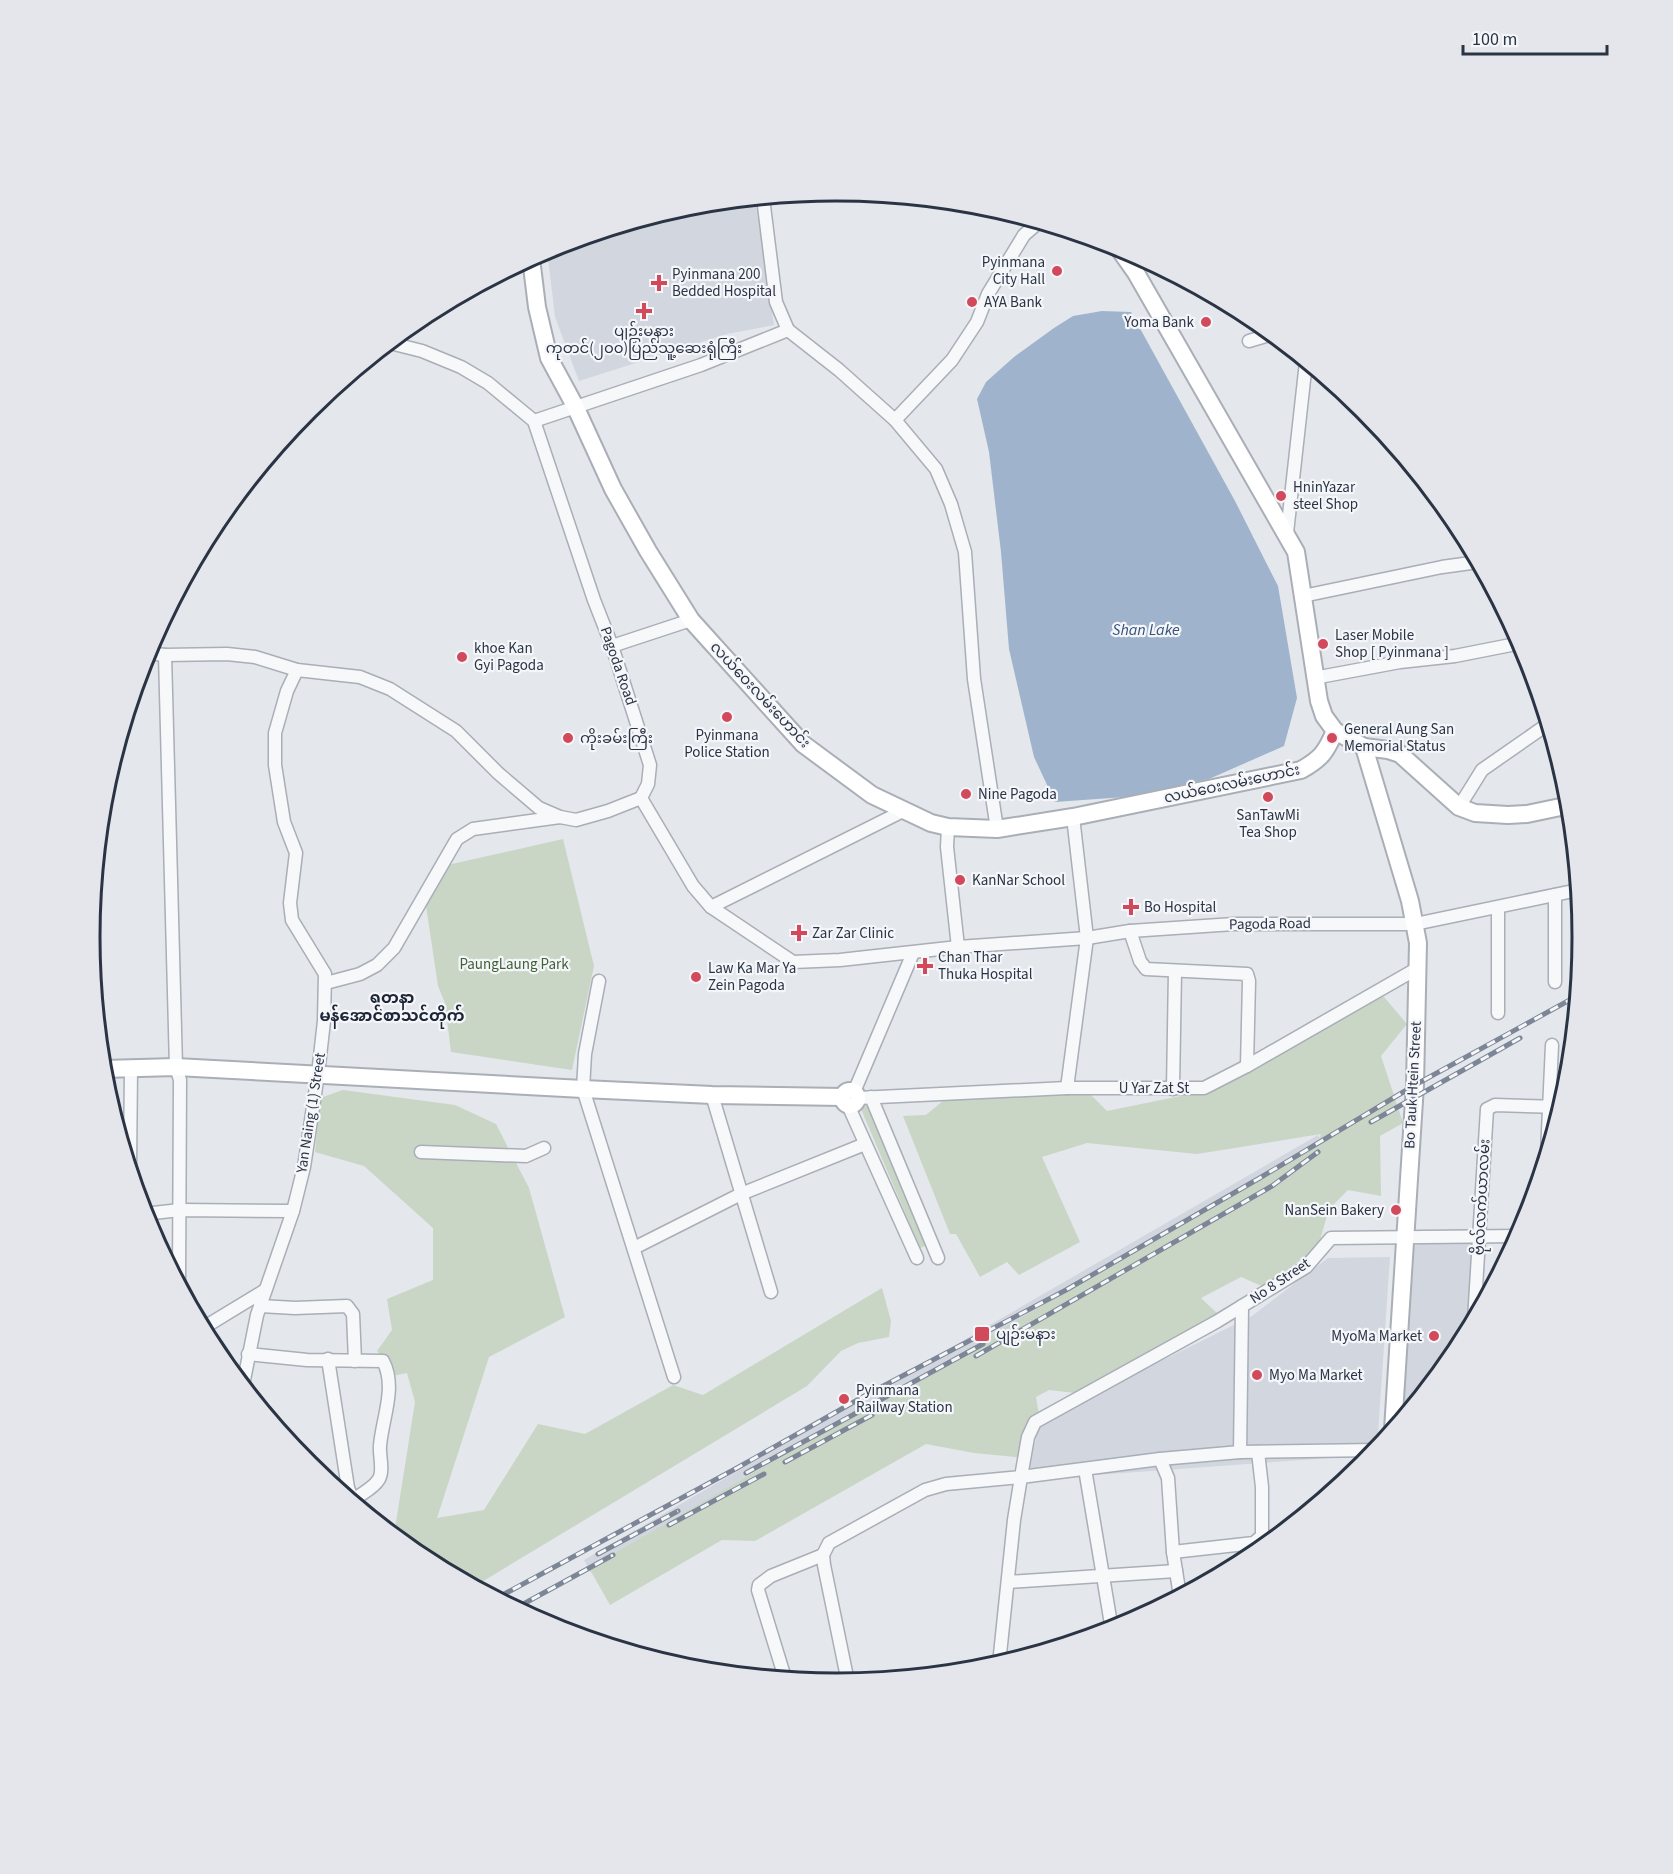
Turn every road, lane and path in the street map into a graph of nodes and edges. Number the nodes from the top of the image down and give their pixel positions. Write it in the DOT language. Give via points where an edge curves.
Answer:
graph roads {
  1 [pos="764,205"];
  2 [pos="1032,228"];
  3 [pos="1128,262"];
  4 [pos="532,267"];
  5 [pos="788,330"];
  6 [pos="1262,337"];
  7 [pos="1249,341"];
  8 [pos="399,345"];
  9 [pos="1305,370"];
  10 [pos="575,406"];
  11 [pos="896,420"];
  12 [pos="534,421"];
  13 [pos="1287,533"];
  14 [pos="1470,563"];
  15 [pos="1303,596"];
  16 [pos="691,620"];
  17 [pos="1512,645"];
  18 [pos="612,646"];
  19 [pos="157,654"];
  20 [pos="165,655"];
  21 [pos="297,670"];
  22 [pos="1314,678"];
  23 [pos="1541,729"];
  24 [pos="1335,731"];
  25 [pos="1364,747"];
  26 [pos="641,798"];
  27 [pos="1459,807"];
  28 [pos="1560,807"];
  29 [pos="903,811"];
  30 [pos="561,817"];
  31 [pos="1073,818"];
  32 [pos="948,827"];
  33 [pos="997,829"];
  34 [pos="1571,892"];
  35 [pos="1555,895"];
  36 [pos="711,907"];
  37 [pos="1498,908"];
  38 [pos="1415,924"];
  39 [pos="1130,931"];
  40 [pos="1087,938"];
  41 [pos="958,947"];
  42 [pos="913,953"];
  43 [pos="1418,968"];
  44 [pos="1175,971"];
  45 [pos="599,981"];
  46 [pos="1555,982"];
  47 [pos="326,983"];
  48 [pos="1498,1013"];
  49 [pos="1552,1045"];
  50 [pos="1247,1066"];
  51 [pos="176,1067"];
  52 [pos="130,1068"];
  53 [pos="113,1069"];
  54 [pos="318,1074"];
  55 [pos="1067,1088"];
  56 [pos="583,1089"];
  57 [pos="1173,1089"];
  58 [pos="1555,1093"];
  59 [pos="712,1095"];
  60 [pos="855,1098"];
  61 [pos="1552,1107"];
  62 [pos="130,1140"];
  63 [pos="865,1144"];
  64 [pos="544,1148"];
  65 [pos="421,1152"];
  66 [pos="741,1194"];
  67 [pos="180,1210"];
  68 [pos="293,1211"];
  69 [pos="155,1213"];
  70 [pos="1480,1235"];
  71 [pos="1406,1236"];
  72 [pos="1509,1236"];
  73 [pos="634,1248"];
  74 [pos="917,1258"];
  75 [pos="938,1258"];
  76 [pos="179,1269"];
  77 [pos="264,1291"];
  78 [pos="771,1292"];
  79 [pos="1477,1300"];
  80 [pos="260,1306"];
  81 [pos="1242,1306"];
  82 [pos="211,1323"];
  83 [pos="248,1354"];
  84 [pos="328,1359"];
  85 [pos="355,1361"];
  86 [pos="245,1374"];
  87 [pos="674,1377"];
  88 [pos="1394,1417"];
  89 [pos="1363,1450"];
  90 [pos="1240,1452"];
  91 [pos="1258,1452"];
  92 [pos="1160,1459"];
  93 [pos="1085,1469"];
  94 [pos="1021,1477"];
  95 [pos="348,1487"];
  96 [pos="359,1497"];
  97 [pos="1260,1538"];
  98 [pos="1253,1543"];
  99 [pos="1173,1552"];
  100 [pos="823,1555"];
  101 [pos="1176,1571"];
  102 [pos="1105,1577"];
  103 [pos="1008,1582"];
  104 [pos="1179,1588"];
  105 [pos="1111,1620"];
  106 [pos="1000,1654"];
  107 [pos="783,1671"];
  108 [pos="846,1673"];
  1 -- 5 [label="street" via="776,302"];
  2 -- 11 [label="street" via="988,294 952,360"];
  3 -- 13 [label="street"];
  4 -- 10 [label="street, လယ်ဝေးလမ်းဟောင်း" via="549,358"];
  5 -- 10 [label="street" via="701,365"];
  5 -- 11 [label="street"];
  6 -- 7 [label="street"];
  8 -- 12 [label="street" via="461,367 488,383"];
  9 -- 13 [label="street"];
  10 -- 12 [label="street"];
  10 -- 16 [label="street, လယ်ဝေးလမ်းဟောင်း" via="613,489"];
  11 -- 33 [label="street" via="936,469 965,552 974,680"];
  12 -- 18 [label="street, Pagoda Road"];
  13 -- 15 [label="street" via="1296,552"];
  14 -- 15 [label="street"];
  15 -- 22 [label="street"];
  16 -- 18 [label="street"];
  16 -- 29 [label="street, လယ်ဝေးလမ်းဟောင်း" via="803,744 872,795"];
  17 -- 22 [label="street"];
  18 -- 26 [label="street, Pagoda Road" via="650,765 648,784"];
  19 -- 20 [label="street"];
  20 -- 21 [label="street" via="255,657"];
  20 -- 51 [label="street"];
  21 -- 30 [label="street" via="360,677 390,689 456,731 539,808"];
  21 -- 47 [label="street, Yan Naing (1) Street" via="275,733 275,765 284,822 296,853 290,903 292,920 323,968"];
  22 -- 24 [label="street" via="1324,716"];
  23 -- 27 [label="street" via="1482,770"];
  24 -- 25 [label="street"];
  24 -- 31 [label="street, လယ်ဝေးလမ်းဟောင်း" via="1322,756 1300,770"];
  25 -- 27 [label="street" via="1400,754"];
  25 -- 38 [label="street, Bo Tauk Htein Street"];
  26 -- 30 [label="street" via="576,820"];
  26 -- 36 [label="street, Pagoda Road" via="693,886"];
  27 -- 28 [label="street" via="1475,813 1508,815"];
  29 -- 32 [label="street, လယ်ဝေးလမ်းဟောင်း"];
  29 -- 36 [label="street"];
  30 -- 47 [label="street" via="473,829 457,839 394,948 377,965 360,974"];
  31 -- 33 [label="street, လယ်ဝေးလမ်းဟောင်း"];
  31 -- 40 [label="street"];
  32 -- 33 [label="street, လယ်ဝေးလမ်းဟောင်း"];
  32 -- 41 [label="street" via="946,847"];
  34 -- 35 [label="street, Pagoda Road"];
  35 -- 37 [label="street, Pagoda Road"];
  35 -- 46 [label="street"];
  36 -- 42 [label="street, Pagoda Road" via="793,962"];
  37 -- 38 [label="street, Pagoda Road"];
  37 -- 48 [label="street"];
  38 -- 39 [label="street, Pagoda Road" via="1234,924"];
  38 -- 43 [label="street, Bo Tauk Htein Street"];
  39 -- 40 [label="street, Pagoda Road"];
  39 -- 44 [label="street" via="1146,969"];
  40 -- 41 [label="street, Pagoda Road"];
  40 -- 55 [label="street"];
  41 -- 42 [label="street, Pagoda Road"];
  42 -- 60 [label="street"];
  43 -- 50 [label="street, U Yar Zat St"];
  43 -- 71 [label="street, Bo Tauk Htein Street"];
  44 -- 50 [label="street" via="1248,976"];
  44 -- 57 [label="street"];
  45 -- 56 [label="street" via="585,1054"];
  47 -- 54 [label="street, Yan Naing (1) Street"];
  49 -- 58 [label="street"];
  50 -- 57 [label="street, U Yar Zat St" via="1204,1088"];
  51 -- 52 [label="street"];
  51 -- 54 [label="street"];
  51 -- 67 [label="street" via="180,1080"];
  52 -- 53 [label="street"];
  52 -- 62 [label="street"];
  54 -- 56 [label="street"];
  54 -- 68 [label="street, Yan Naing (1) Street"];
  55 -- 57 [label="street, U Yar Zat St"];
  55 -- 60 [label="street, U Yar Zat St"];
  56 -- 59 [label="street"];
  56 -- 73 [label="street"];
  59 -- 60 [label="street"];
  59 -- 66 [label="street"];
  60 -- 63 [label="street"];
  60 -- 75 [label="street"];
  61 -- 70 [label="street, ဗိုလ်လက်ယာလမ်း" via="1492,1107"];
  63 -- 66 [label="street"];
  63 -- 74 [label="street"];
  64 -- 65 [label="street" via="526,1156"];
  66 -- 73 [label="street"];
  66 -- 78 [label="street"];
  67 -- 68 [label="street"];
  67 -- 69 [label="street"];
  67 -- 76 [label="street"];
  68 -- 77 [label="street, Yan Naing (1) Street"];
  70 -- 71 [label="street, No 8 Street"];
  70 -- 72 [label="street, No 8 Street"];
  70 -- 79 [label="street, ဗိုလ်လက်ယာလမ်း"];
  71 -- 81 [label="street, No 8 Street" via="1331,1238 1306,1267"];
  71 -- 88 [label="street, Bo Tauk Htein Street"];
  73 -- 87 [label="street"];
  77 -- 80 [label="street, Yan Naing (1) Street"];
  77 -- 82 [label="street"];
  80 -- 83 [label="street, Yan Naing (1) Street"];
  80 -- 85 [label="street" via="347,1306 353,1314"];
  81 -- 90 [label="street"];
  81 -- 94 [label="street, No 8 Street" via="1044,1416 1030,1428"];
  83 -- 84 [label="street"];
  83 -- 86 [label="street, Yan Naing (1) Street"];
  84 -- 85 [label="street"];
  84 -- 95 [label="street"];
  85 -- 96 [label="street" via="383,1361 388,1377 380,1477"];
  89 -- 91 [label="street"];
  90 -- 91 [label="street"];
  90 -- 92 [label="street"];
  91 -- 97 [label="street" via="1262,1487"];
  92 -- 93 [label="street"];
  92 -- 99 [label="street" via="1168,1478"];
  93 -- 94 [label="street"];
  93 -- 102 [label="street"];
  94 -- 100 [label="street" via="946,1484 925,1490 829,1543"];
  94 -- 103 [label="street, No 8 Street"];
  98 -- 99 [label="street"];
  99 -- 101 [label="street"];
  100 -- 107 [label="street" via="771,1576 759,1585"];
  100 -- 108 [label="street"];
  101 -- 102 [label="street"];
  101 -- 104 [label="street"];
  102 -- 103 [label="street"];
  102 -- 105 [label="street"];
  103 -- 106 [label="street, No 8 Street"];
}
